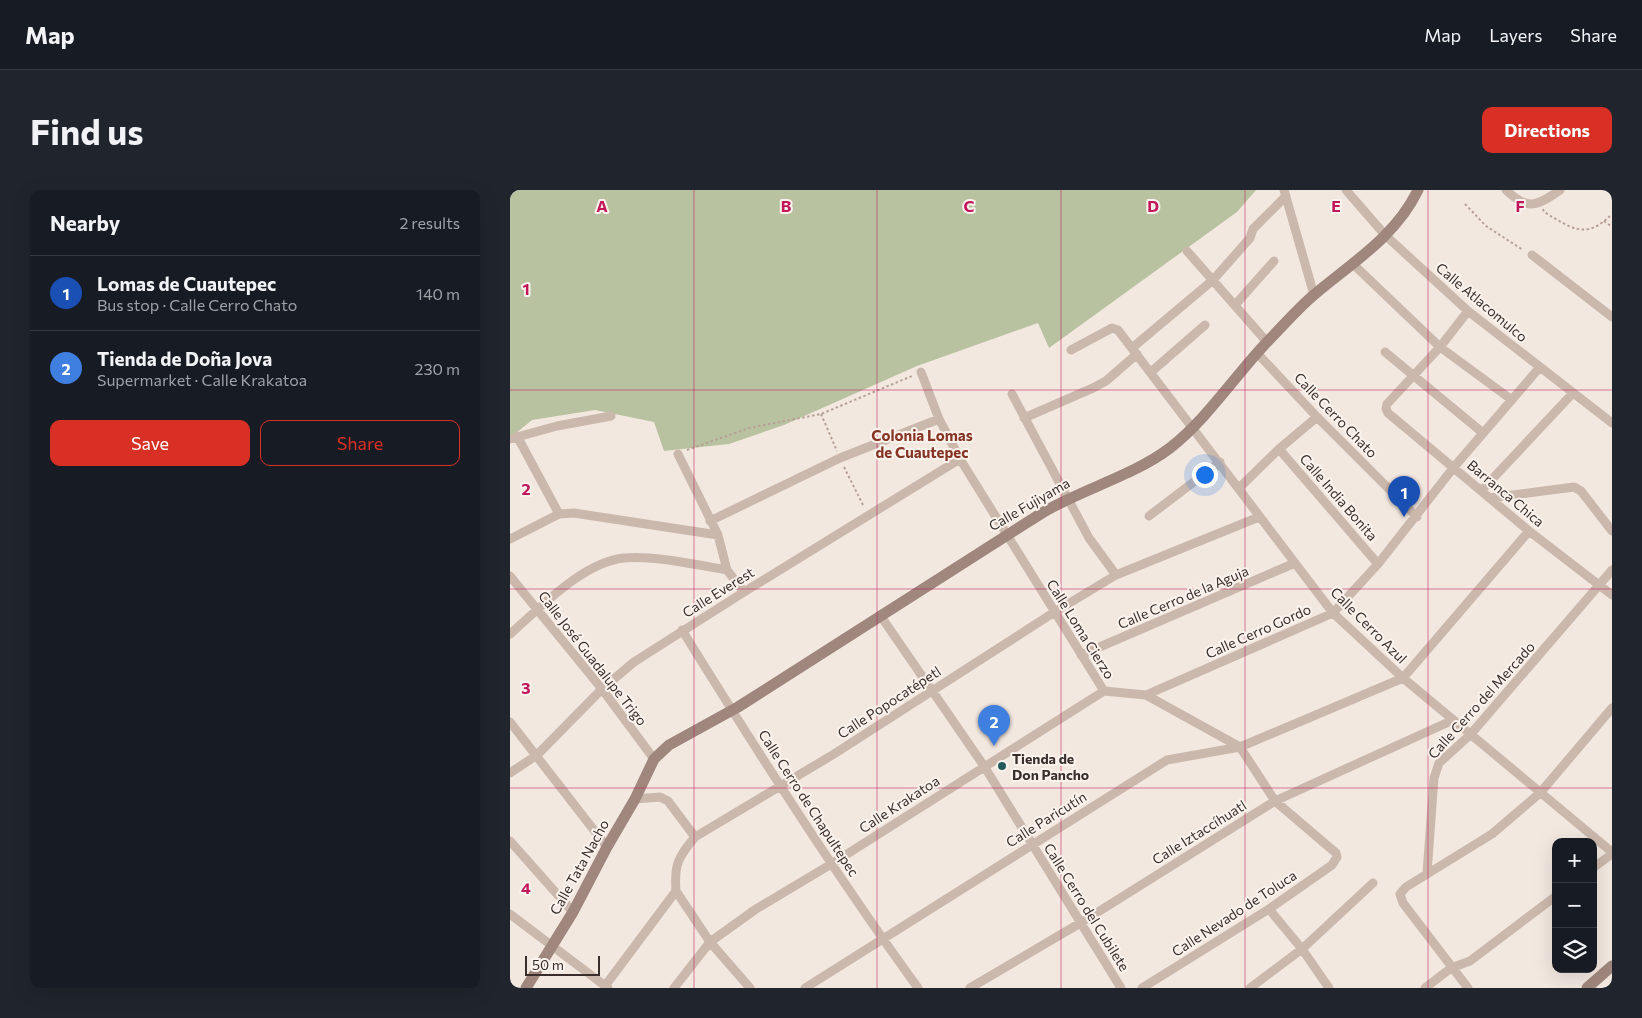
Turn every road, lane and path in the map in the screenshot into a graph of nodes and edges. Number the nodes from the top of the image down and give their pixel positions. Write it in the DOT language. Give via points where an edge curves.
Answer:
graph roads {
  1 [pos="1346,190"];
  2 [pos="1418,190"];
  3 [pos="1506,190"];
  4 [pos="1560,190"];
  5 [pos="1285,193"];
  6 [pos="1464,204"];
  7 [pos="1548,204"];
  8 [pos="1612,214"];
  9 [pos="1604,221"];
  10 [pos="1612,227"];
  11 [pos="1385,236"];
  12 [pos="1187,251"];
  13 [pos="1532,255"];
  14 [pos="1274,261"];
  15 [pos="1354,265"];
  16 [pos="1213,280"];
  17 [pos="1314,294"];
  18 [pos="1235,305"];
  19 [pos="1468,311"];
  20 [pos="1612,317"];
  21 [pos="1205,325"];
  22 [pos="1267,342"];
  23 [pos="1440,347"];
  24 [pos="1071,350"];
  25 [pos="1134,351"];
  26 [pos="1385,352"];
  27 [pos="1257,353"];
  28 [pos="1540,367"];
  29 [pos="921,372"];
  30 [pos="1151,372"];
  31 [pos="1414,377"];
  32 [pos="1573,393"];
  33 [pos="1012,394"];
  34 [pos="1512,400"];
  35 [pos="821,414"];
  36 [pos="611,416"];
  37 [pos="1024,418"];
  38 [pos="1317,418"];
  39 [pos="939,419"];
  40 [pos="1612,424"];
  41 [pos="1192,428"];
  42 [pos="1484,433"];
  43 [pos="513,438"];
  44 [pos="1279,449"];
  45 [pos="678,454"];
  46 [pos="840,458"];
  47 [pos="960,459"];
  48 [pos="1220,462"];
  49 [pos="1454,467"];
  50 [pos="1239,488"];
  51 [pos="1481,491"];
  52 [pos="1066,498"];
  53 [pos="1489,498"];
  54 [pos="559,514"];
  55 [pos="868,516"];
  56 [pos="1149,516"];
  57 [pos="1259,517"];
  58 [pos="1416,517"];
  59 [pos="710,521"];
  60 [pos="1529,531"];
  61 [pos="1612,531"];
  62 [pos="1008,533"];
  63 [pos="718,535"];
  64 [pos="510,539"];
  65 [pos="1295,563"];
  66 [pos="1378,564"];
  67 [pos="727,570"];
  68 [pos="1612,570"];
  69 [pos="1116,575"];
  70 [pos="510,576"];
  71 [pos="1600,585"];
  72 [pos="744,592"];
  73 [pos="1612,595"];
  74 [pos="538,610"];
  75 [pos="1053,613"];
  76 [pos="1333,613"];
  77 [pos="880,615"];
  78 [pos="682,630"];
  79 [pos="510,634"];
  80 [pos="1081,655"];
  81 [pos="1403,678"];
  82 [pos="602,689"];
  83 [pos="932,690"];
  84 [pos="1104,691"];
  85 [pos="1146,694"];
  86 [pos="1612,708"];
  87 [pos="732,710"];
  88 [pos="1453,720"];
  89 [pos="510,722"];
  90 [pos="1470,735"];
  91 [pos="1240,747"];
  92 [pos="537,754"];
  93 [pos="654,759"];
  94 [pos="984,766"];
  95 [pos="510,773"];
  96 [pos="782,786"];
  97 [pos="1540,793"];
  98 [pos="635,799"];
  99 [pos="1274,801"];
  100 [pos="695,837"];
  101 [pos="510,841"];
  102 [pos="1031,844"];
  103 [pos="607,847"];
  104 [pos="1612,853"];
  105 [pos="1337,857"];
  106 [pos="833,863"];
  107 [pos="1597,865"];
  108 [pos="1427,873"];
  109 [pos="1373,883"];
  110 [pos="676,891"];
  111 [pos="1552,899"];
  112 [pos="1269,909"];
  113 [pos="573,912"];
  114 [pos="510,914"];
  115 [pos="1082,922"];
  116 [pos="882,938"];
  117 [pos="710,942"];
  118 [pos="552,947"];
  119 [pos="1302,949"];
  120 [pos="1612,966"];
  121 [pos="1451,968"];
  122 [pos="606,987"];
  123 [pos="526,988"];
  124 [pos="674,988"];
  125 [pos="750,988"];
  126 [pos="805,988"];
  127 [pos="918,988"];
  128 [pos="970,988"];
  129 [pos="1121,988"];
  130 [pos="1142,988"];
  131 [pos="1250,988"];
  132 [pos="1329,988"];
  133 [pos="1425,988"];
  134 [pos="1468,988"];
  135 [pos="1587,988"];
  1 -- 11 [label="street, Calle Atlacomulco"];
  2 -- 11 [label="street, Calle Fujiyama" via="1400,221"];
  3 -- 4 [label="street" via="1526,205 1545,200"];
  5 -- 16 [label="street"];
  5 -- 17 [label="street"];
  6 -- 13 [label="path" via="1501,238"];
  7 -- 9 [label="path" via="1543,208 1544,212 1576,230 1591,228"];
  8 -- 9 [label="path"];
  9 -- 10 [label="path"];
  11 -- 15 [label="street, Calle Fujiyama"];
  11 -- 19 [label="street, Calle Atlacomulco"];
  12 -- 16 [label="street"];
  13 -- 20 [label="street"];
  14 -- 18 [label="street"];
  15 -- 17 [label="street, Calle Fujiyama"];
  15 -- 23 [label="street"];
  16 -- 18 [label="street"];
  16 -- 25 [label="street"];
  17 -- 22 [label="street, Calle Fujiyama"];
  18 -- 22 [label="street"];
  19 -- 23 [label="street"];
  19 -- 28 [label="street, Calle Atlacomulco"];
  21 -- 30 [label="street"];
  22 -- 27 [label="street, Calle Fujiyama"];
  23 -- 31 [label="street"];
  23 -- 34 [label="street"];
  24 -- 25 [label="street, Calle Cerro Azul" via="1115,328"];
  25 -- 30 [label="street, Calle Cerro Azul"];
  25 -- 37 [label="street" via="1106,381"];
  26 -- 31 [label="street"];
  27 -- 38 [label="street, Calle Cerro Chato"];
  27 -- 41 [label="street, Calle Fujiyama"];
  28 -- 32 [label="street, Calle Atlacomulco"];
  28 -- 34 [label="street, Calle Cerro Gordo"];
  29 -- 35 [label="path"];
  29 -- 39 [label="street, Calle Loma Cierzo"];
  30 -- 41 [label="street, Calle Cerro Azul"];
  31 -- 42 [label="street"];
  31 -- 49 [label="street, Barranca Chica" via="1387,404 1386,409"];
  32 -- 40 [label="street, Calle Atlacomulco"];
  32 -- 51 [label="street"];
  33 -- 37 [label="street"];
  34 -- 42 [label="street, Calle Cerro Gordo"];
  35 -- 45 [label="path" via="749,428"];
  35 -- 46 [label="path"];
  36 -- 43 [label="street"];
  37 -- 52 [label="street"];
  38 -- 44 [label="street"];
  38 -- 58 [label="street, Calle Cerro Chato"];
  39 -- 46 [label="street"];
  39 -- 47 [label="street, Calle Loma Cierzo"];
  41 -- 48 [label="street, Calle Cerro Azul"];
  41 -- 52 [label="street, Calle Fujiyama" via="1169,448 1141,465"];
  42 -- 49 [label="street, Calle Cerro Gordo"];
  43 -- 54 [label="street"];
  44 -- 50 [label="street"];
  44 -- 66 [label="street, Calle India Bonita"];
  45 -- 59 [label="street"];
  46 -- 55 [label="path"];
  46 -- 59 [label="street"];
  47 -- 55 [label="street, Calle Everest"];
  47 -- 62 [label="street, Calle Loma Cierzo"];
  48 -- 50 [label="street, Calle Cerro Azul"];
  48 -- 56 [label="street"];
  49 -- 51 [label="street, Barranca Chica"];
  49 -- 58 [label="street, Calle Cerro Gordo"];
  50 -- 57 [label="street, Calle Cerro Azul"];
  51 -- 53 [label="street, Barranca Chica"];
  52 -- 62 [label="street, Calle Fujiyama"];
  52 -- 69 [label="street"];
  53 -- 60 [label="street, Barranca Chica"];
  53 -- 61 [label="street" via="1574,487 1581,491"];
  54 -- 63 [label="street" via="574,513"];
  54 -- 64 [label="street"];
  55 -- 72 [label="street, Calle Everest"];
  57 -- 65 [label="street, Calle Cerro Azul"];
  57 -- 69 [label="street, Calle Popocatépetl"];
  58 -- 66 [label="street, Calle Cerro Gordo"];
  59 -- 63 [label="street"];
  60 -- 71 [label="street, Barranca Chica"];
  60 -- 81 [label="street"];
  62 -- 75 [label="street, Calle Loma Cierzo"];
  62 -- 77 [label="street, Calle Fujiyama"];
  63 -- 67 [label="street"];
  65 -- 76 [label="street, Calle Cerro Azul"];
  65 -- 80 [label="street, Calle Cerro de la Aguja"];
  66 -- 76 [label="street, Calle Cerro Gordo"];
  67 -- 72 [label="street"];
  67 -- 74 [label="street" via="624,558 599,564 585,572"];
  68 -- 71 [label="street, Calle Cerro del Mercado"];
  69 -- 75 [label="street, Calle Popocatépetl"];
  70 -- 74 [label="street, Calle José Guadalupe Trigo"];
  71 -- 73 [label="street, Barranca Chica"];
  71 -- 90 [label="street, Calle Cerro del Mercado"];
  72 -- 78 [label="street, Calle Everest"];
  74 -- 79 [label="street"];
  74 -- 82 [label="street, Calle José Guadalupe Trigo"];
  75 -- 80 [label="street, Calle Loma Cierzo"];
  75 -- 83 [label="street, Calle Popocatépetl"];
  76 -- 81 [label="street, Calle Cerro Azul"];
  76 -- 85 [label="street, Calle Cerro Gordo"];
  77 -- 83 [label="street, Calle Cerro del Cubilete"];
  77 -- 87 [label="street, Calle Fujiyama"];
  78 -- 82 [label="street, Calle Everest" via="634,662"];
  78 -- 87 [label="street, Calle Cerro de Chapultepec"];
  80 -- 84 [label="street, Calle Loma Cierzo"];
  81 -- 88 [label="street, Calle Cerro Azul"];
  81 -- 91 [label="street, Calle Paricutín"];
  82 -- 92 [label="street, Calle Everest"];
  82 -- 93 [label="street, Calle José Guadalupe Trigo"];
  83 -- 94 [label="street, Calle Cerro del Cubilete"];
  83 -- 96 [label="street, Calle Popocatépetl"];
  84 -- 85 [label="street, Calle Loma Cierzo"];
  84 -- 94 [label="street, Calle Krakatoa"];
  85 -- 91 [label="street, Calle Loma Cierzo"];
  86 -- 97 [label="street"];
  87 -- 93 [label="street, Calle Fujiyama" via="669,744"];
  87 -- 96 [label="street, Calle Cerro de Chapultepec"];
  88 -- 90 [label="street, Calle Cerro Azul"];
  88 -- 99 [label="street, Calle Iztaccíhuatl"];
  89 -- 92 [label="street"];
  90 -- 97 [label="street, Calle Cerro Azul"];
  90 -- 108 [label="street, Calle Cerro del Mercado" via="1439,763 1434,778"];
  91 -- 99 [label="street, Calle Loma Cierzo"];
  91 -- 102 [label="street, Calle Paricutín" via="1167,760"];
  92 -- 95 [label="street, Calle Everest"];
  92 -- 103 [label="street"];
  93 -- 98 [label="street, Calle Tata Nacho"];
  94 -- 102 [label="street, Calle Cerro del Cubilete"];
  94 -- 106 [label="street, Calle Krakatoa"];
  96 -- 100 [label="street, Calle Popocatépetl"];
  96 -- 106 [label="street, Calle Cerro de Chapultepec"];
  97 -- 104 [label="street, Calle Cerro Azul"];
  97 -- 108 [label="street" via="1492,834"];
  98 -- 100 [label="street" via="660,797 668,801"];
  98 -- 103 [label="street, Calle Tata Nacho"];
  99 -- 105 [label="street, Calle Loma Cierzo" via="1334,849"];
  99 -- 115 [label="street, Calle Iztaccíhuatl"];
  100 -- 110 [label="street, Calle Popocatépetl" via="682,852 675,870"];
  101 -- 113 [label="street"];
  102 -- 115 [label="street, Calle Cerro del Cubilete"];
  102 -- 116 [label="street, Calle Paricutín"];
  103 -- 113 [label="street, Calle Tata Nacho"];
  104 -- 107 [label="street"];
  105 -- 112 [label="street, Calle Nevado de Toluca" via="1332,865"];
  106 -- 116 [label="street, Calle Cerro de Chapultepec"];
  106 -- 117 [label="street, Calle Krakatoa"];
  108 -- 121 [label="street" via="1400,894 1403,903"];
  109 -- 119 [label="street"];
  110 -- 117 [label="street"];
  110 -- 122 [label="street"];
  111 -- 121 [label="street" via="1470,961"];
  112 -- 119 [label="street"];
  112 -- 130 [label="street, Calle Nevado de Toluca"];
  113 -- 118 [label="street, Calle Tata Nacho"];
  114 -- 118 [label="street"];
  115 -- 128 [label="street, Calle Iztaccíhuatl"];
  115 -- 129 [label="street, Calle Cerro del Cubilete"];
  116 -- 126 [label="street, Calle Paricutín"];
  116 -- 127 [label="street, Calle Cerro de Chapultepec"];
  117 -- 124 [label="street, Calle Krakatoa"];
  117 -- 125 [label="street"];
  118 -- 122 [label="street"];
  118 -- 123 [label="street, Calle Tata Nacho"];
  119 -- 131 [label="street"];
  119 -- 132 [label="street"];
  120 -- 135 [label="street"];
  121 -- 133 [label="street"];
  121 -- 134 [label="street"];
}
